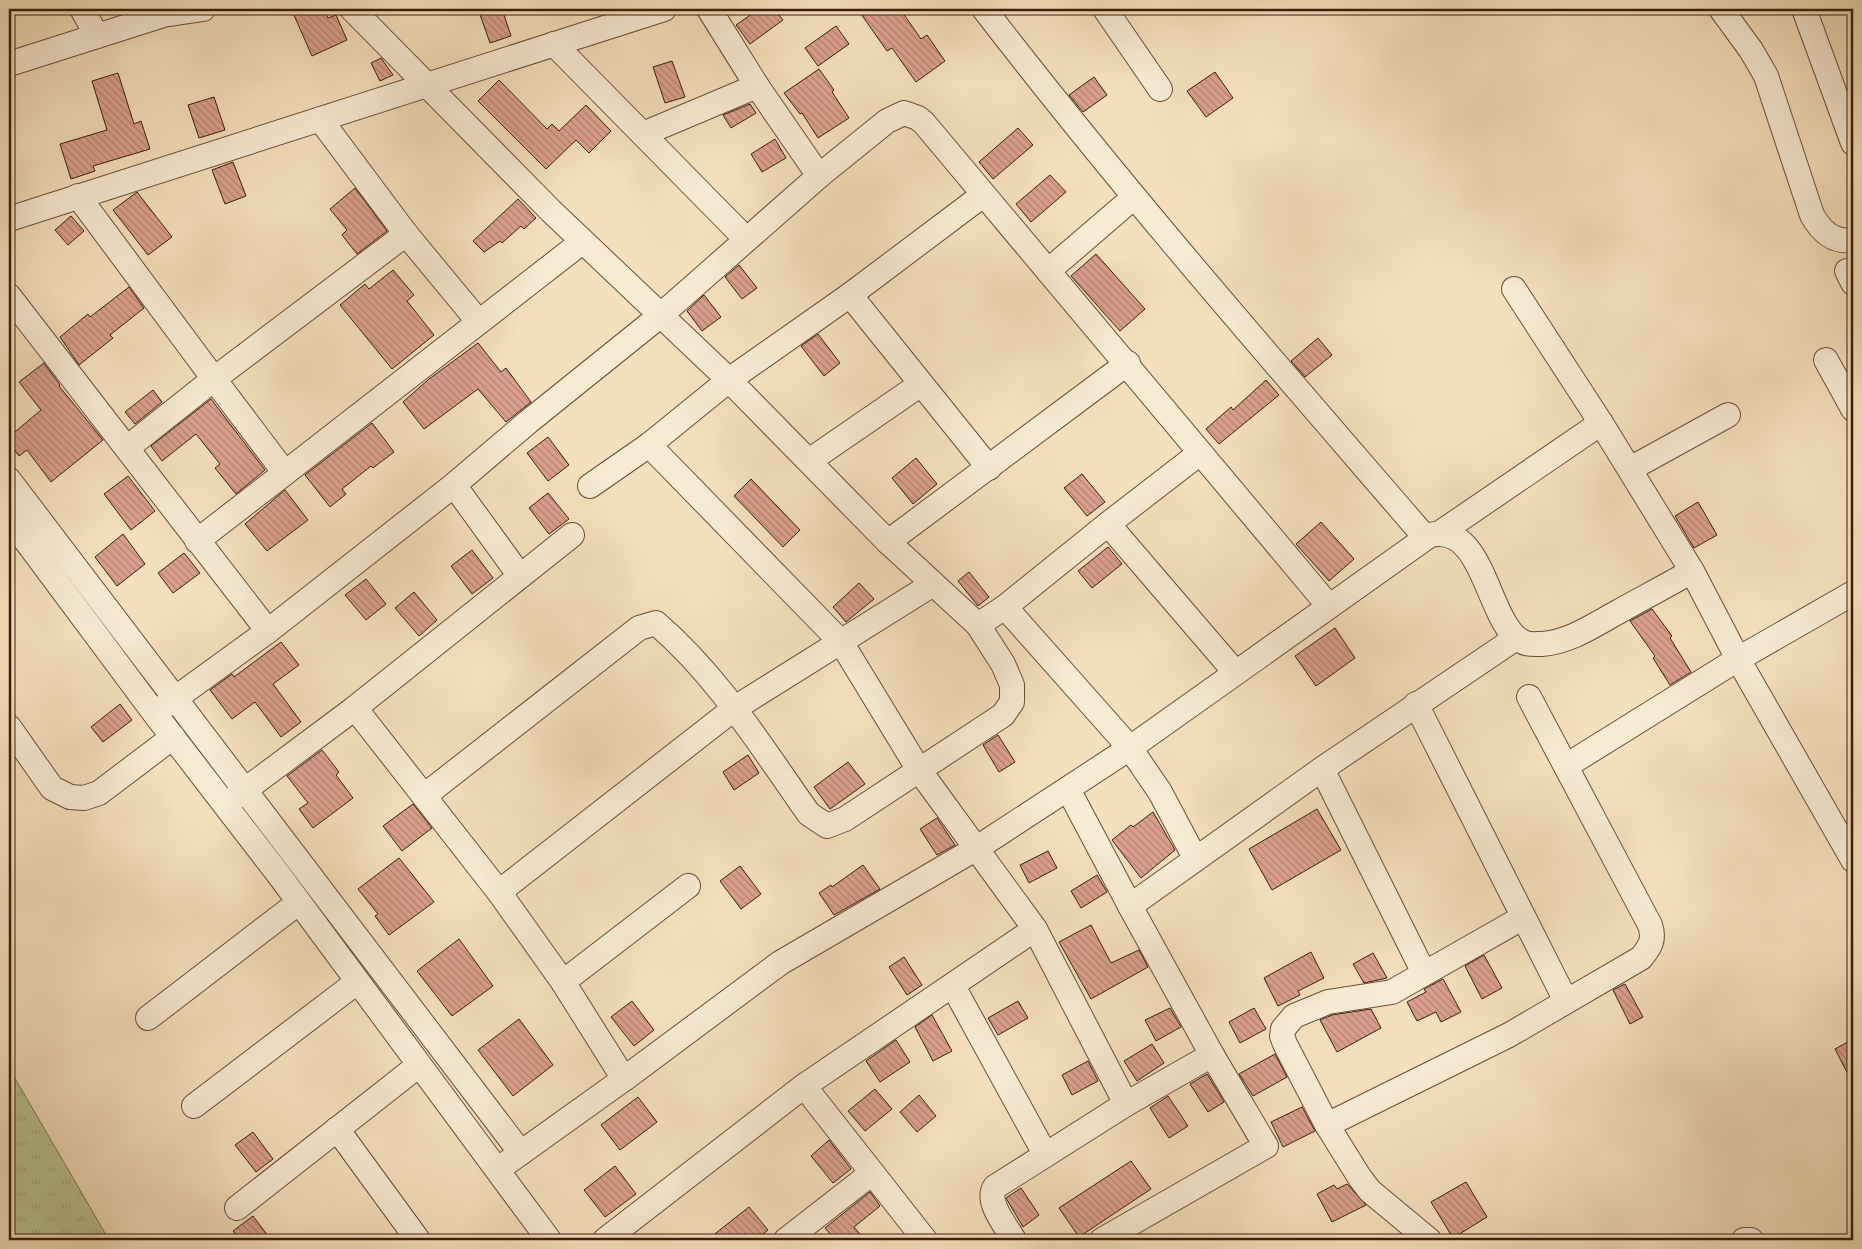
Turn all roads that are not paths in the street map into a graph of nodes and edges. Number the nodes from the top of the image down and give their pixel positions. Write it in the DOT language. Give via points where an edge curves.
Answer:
graph roads {
  1 [pos="82,9"];
  2 [pos="203,9"];
  3 [pos="352,9"];
  4 [pos="664,9"];
  5 [pos="709,9"];
  6 [pos="984,9"];
  7 [pos="1105,9"];
  8 [pos="1722,9"];
  9 [pos="1804,9"];
  10 [pos="161,12"];
  11 [pos="97,36"];
  12 [pos="554,44"];
  13 [pos="9,64"];
  14 [pos="426,86"];
  15 [pos="757,86"];
  16 [pos="1160,89"];
  17 [pos="320,119"];
  18 [pos="643,134"];
  19 [pos="1853,143"];
  20 [pos="819,176"];
  21 [pos="984,195"];
  22 [pos="78,196"];
  23 [pos="1133,198"];
  24 [pos="9,219"];
  25 [pos="406,234"];
  26 [pos="746,239"];
  27 [pos="1853,240"];
  28 [pos="582,242"];
  29 [pos="1048,271"];
  30 [pos="1514,289"];
  31 [pos="850,295"];
  32 [pos="9,296"];
  33 [pos="661,315"];
  34 [pos="478,321"];
  35 [pos="1826,360"];
  36 [pos="1128,363"];
  37 [pos="214,379"];
  38 [pos="729,380"];
  39 [pos="921,384"];
  40 [pos="1853,409"];
  41 [pos="1728,415"];
  42 [pos="1601,422"];
  43 [pos="649,445"];
  44 [pos="127,448"];
  45 [pos="1200,454"];
  46 [pos="809,461"];
  47 [pos="989,468"];
  48 [pos="1630,469"];
  49 [pos="285,472"];
  50 [pos="9,480"];
  51 [pos="454,485"];
  52 [pos="590,486"];
  53 [pos="9,518"];
  54 [pos="1108,524"];
  55 [pos="572,535"];
  56 [pos="1432,535"];
  57 [pos="197,541"];
  58 [pos="888,542"];
  59 [pos="1692,571"];
  60 [pos="520,576"];
  61 [pos="933,584"];
  62 [pos="1853,593"];
  63 [pos="1328,605"];
  64 [pos="1005,607"];
  65 [pos="978,624"];
  66 [pos="268,631"];
  67 [pos="1516,638"];
  68 [pos="841,642"];
  69 [pos="1738,659"];
  70 [pos="1236,672"];
  71 [pos="1529,697"];
  72 [pos="174,700"];
  73 [pos="1416,704"];
  74 [pos="355,708"];
  75 [pos="735,708"];
  76 [pos="155,714"];
  77 [pos="9,727"];
  78 [pos="173,737"];
  79 [pos="1130,748"];
  80 [pos="1566,766"];
  81 [pos="1322,769"];
  82 [pos="919,770"];
  83 [pos="1068,789"];
  84 [pos="245,790"];
  85 [pos="424,796"];
  86 [pos="226,805"];
  87 [pos="977,848"];
  88 [pos="1194,858"];
  89 [pos="1853,860"];
  90 [pos="688,886"];
  91 [pos="499,892"];
  92 [pos="298,903"];
  93 [pos="1130,906"];
  94 [pos="1522,918"];
  95 [pos="1034,929"];
  96 [pos="1424,973"];
  97 [pos="357,982"];
  98 [pos="563,982"];
  99 [pos="953,986"];
  100 [pos="1566,1001"];
  101 [pos="148,1018"];
  102 [pos="1212,1055"];
  103 [pos="420,1065"];
  104 [pos="458,1071"];
  105 [pos="624,1078"];
  106 [pos="804,1086"];
  107 [pos="436,1088"];
  108 [pos="1126,1104"];
  109 [pos="194,1106"];
  110 [pos="1327,1125"];
  111 [pos="337,1129"];
  112 [pos="521,1153"];
  113 [pos="1045,1154"];
  114 [pos="497,1170"];
  115 [pos="872,1173"];
  116 [pos="237,1208"];
  117 [pos="418,1240"];
  118 [pos="549,1240"];
  119 [pos="605,1240"];
  120 [pos="786,1240"];
  121 [pos="924,1240"];
  122 [pos="1014,1240"];
  123 [pos="1102,1240"];
  124 [pos="1429,1240"];
  125 [pos="1744,1240"];
  126 [pos="1751,1240"];
  1 -- 11 [label="street"];
  2 -- 10 [label="street"];
  3 -- 14 [label="street"];
  4 -- 12 [label="street"];
  5 -- 15 [label="street"];
  6 -- 23 [label="street"];
  7 -- 16 [label="street"];
  8 -- 27 [label="street" via="1752,50 1766,76 1814,220 1831,237"];
  9 -- 19 [label="street"];
  10 -- 11 [label="street"];
  11 -- 13 [label="street"];
  12 -- 14 [label="street"];
  12 -- 18 [label="street"];
  14 -- 17 [label="street"];
  14 -- 28 [label="street"];
  15 -- 18 [label="street"];
  15 -- 20 [label="street"];
  17 -- 22 [label="street"];
  17 -- 25 [label="street"];
  18 -- 26 [label="street"];
  20 -- 21 [label="street" via="887,121 904,113 924,123"];
  20 -- 26 [label="street"];
  21 -- 29 [label="street"];
  21 -- 31 [label="street"];
  22 -- 24 [label="street"];
  22 -- 37 [label="street"];
  23 -- 29 [label="street"];
  23 -- 56 [label="street"];
  25 -- 34 [label="street"];
  25 -- 37 [label="street"];
  26 -- 33 [label="street"];
  28 -- 33 [label="street"];
  28 -- 34 [label="street"];
  29 -- 36 [label="street"];
  30 -- 42 [label="street"];
  31 -- 38 [label="street"];
  31 -- 39 [label="street"];
  32 -- 44 [label="street"];
  33 -- 38 [label="street"];
  33 -- 51 [label="street"];
  34 -- 49 [label="street"];
  35 -- 40 [label="street"];
  36 -- 45 [label="street"];
  36 -- 47 [label="street"];
  37 -- 44 [label="street"];
  37 -- 49 [label="street"];
  38 -- 43 [label="street"];
  38 -- 46 [label="street"];
  39 -- 46 [label="street"];
  39 -- 47 [label="street"];
  41 -- 48 [label="street"];
  42 -- 48 [label="street"];
  42 -- 56 [label="street"];
  43 -- 52 [label="street"];
  43 -- 68 [label="street"];
  44 -- 57 [label="street"];
  45 -- 54 [label="street"];
  45 -- 63 [label="street"];
  46 -- 58 [label="street"];
  47 -- 58 [label="street"];
  48 -- 59 [label="street"];
  49 -- 57 [label="street"];
  50 -- 72 [label="street"];
  51 -- 60 [label="street"];
  51 -- 66 [label="street"];
  53 -- 76 [label="street"];
  54 -- 64 [label="street"];
  54 -- 70 [label="street"];
  55 -- 60 [label="street"];
  56 -- 63 [label="street"];
  56 -- 67 [label="street" via="1454,537 1470,553"];
  57 -- 66 [label="street"];
  58 -- 61 [label="street"];
  59 -- 67 [label="street" via="1572,637 1558,642 1532,644"];
  59 -- 69 [label="street"];
  60 -- 74 [label="street"];
  61 -- 65 [label="street"];
  61 -- 68 [label="street"];
  62 -- 69 [label="street"];
  63 -- 70 [label="street"];
  64 -- 65 [label="street"];
  64 -- 79 [label="street"];
  65 -- 82 [label="street" via="1008,673 1012,702 1003,715"];
  66 -- 72 [label="street"];
  67 -- 73 [label="street"];
  68 -- 75 [label="street"];
  68 -- 82 [label="street"];
  69 -- 80 [label="street"];
  69 -- 89 [label="street"];
  70 -- 79 [label="street"];
  71 -- 80 [label="street"];
  72 -- 76 [label="street"];
  72 -- 84 [label="street"];
  73 -- 81 [label="street"];
  73 -- 94 [label="street"];
  74 -- 84 [label="street"];
  74 -- 85 [label="street"];
  75 -- 82 [label="street" via="809,814 821,824 833,825 845,819"];
  75 -- 85 [label="street" via="706,672 656,623 639,628"];
  75 -- 91 [label="street"];
  76 -- 78 [label="street"];
  77 -- 78 [label="street" via="52,788 70,797 84,798 98,793"];
  78 -- 86 [label="street"];
  79 -- 83 [label="street"];
  79 -- 88 [label="street" via="1160,792"];
  80 -- 100 [label="street" via="1653,934 1649,948 1641,958"];
  81 -- 88 [label="street"];
  81 -- 96 [label="street"];
  82 -- 87 [label="street"];
  83 -- 87 [label="street"];
  83 -- 93 [label="street"];
  84 -- 86 [label="street"];
  84 -- 104 [label="street"];
  85 -- 91 [label="street"];
  86 -- 92 [label="street"];
  87 -- 95 [label="street"];
  87 -- 105 [label="street" via="786,959"];
  88 -- 93 [label="street"];
  90 -- 98 [label="street"];
  91 -- 98 [label="street"];
  92 -- 97 [label="street"];
  92 -- 101 [label="street"];
  93 -- 102 [label="street"];
  94 -- 96 [label="street"];
  94 -- 100 [label="street"];
  95 -- 99 [label="street"];
  95 -- 108 [label="street"];
  96 -- 110 [label="street" via="1392,992 1328,1002 1294,1016 1286,1023 1282,1036 1285,1044"];
  97 -- 103 [label="street"];
  97 -- 109 [label="street"];
  98 -- 105 [label="street"];
  99 -- 106 [label="street"];
  99 -- 113 [label="street"];
  100 -- 110 [label="street" via="1501,1039"];
  102 -- 108 [label="street"];
  102 -- 123 [label="street" via="1266,1146"];
  103 -- 107 [label="street"];
  103 -- 111 [label="street"];
  104 -- 107 [label="street"];
  104 -- 112 [label="street"];
  105 -- 112 [label="street"];
  106 -- 115 [label="street"];
  106 -- 119 [label="street"];
  107 -- 114 [label="street"];
  108 -- 113 [label="street"];
  110 -- 124 [label="street" via="1370,1191"];
  111 -- 116 [label="street"];
  111 -- 117 [label="street"];
  112 -- 114 [label="street"];
  113 -- 122 [label="street" via="992,1191 993,1203"];
  114 -- 118 [label="street"];
  115 -- 120 [label="street"];
  115 -- 121 [label="street"];
  125 -- 126 [label="street"];
}
